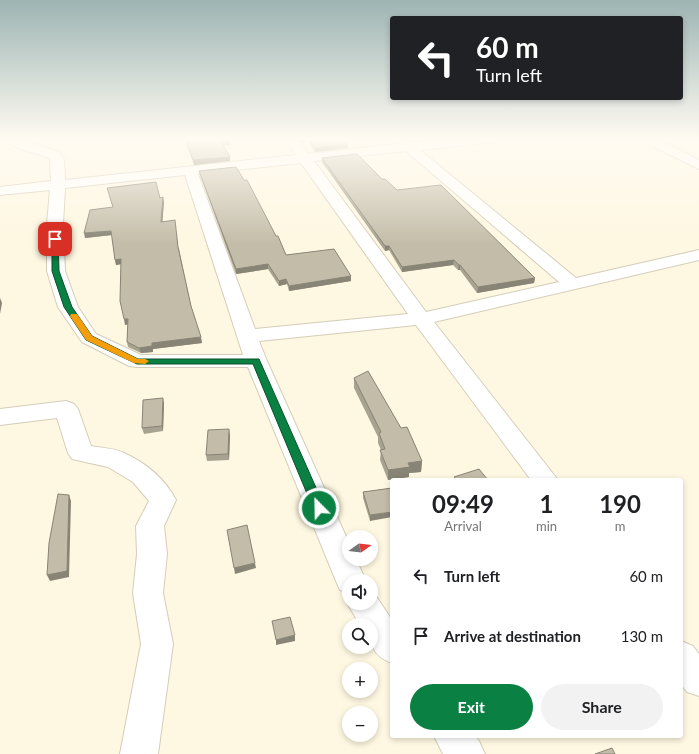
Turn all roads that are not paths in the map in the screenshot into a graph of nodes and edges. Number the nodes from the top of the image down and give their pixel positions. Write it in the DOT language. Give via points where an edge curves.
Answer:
graph roads {
  1 [pos="58,173"];
  2 [pos="169,173"];
  3 [pos="191,173"];
  4 [pos="316,173"];
  5 [pos="440,173"];
  6 [pos="58,185"];
  7 [pos="0,191"];
  8 [pos="699,255"];
  9 [pos="572,284"];
  10 [pos="421,319"];
  11 [pos="247,336"];
  12 [pos="256,361"];
  13 [pos="0,417"];
  14 [pos="543,478"];
  15 [pos="348,574"];
  16 [pos="368,610"];
  17 [pos="390,645"];
  18 [pos="683,660"];
  19 [pos="699,680"];
  20 [pos="454,738"];
  21 [pos="139,754"];
  22 [pos="466,754"];
  1 -- 6 [label="street"];
  2 -- 6 [label="street"];
  3 -- 11 [label="street"];
  4 -- 10 [label="street"];
  5 -- 9 [label="street"];
  6 -- 7 [label="street"];
  6 -- 12 [label="street" via="55,224 56,271 68,307 89,338 137,361"];
  8 -- 9 [label="street"];
  9 -- 10 [label="street"];
  10 -- 11 [label="street"];
  10 -- 14 [label="street"];
  11 -- 12 [label="street"];
  12 -- 15 [label="street"];
  13 -- 21 [label="street" via="66,409 81,453 115,459 142,475 163,500 150,526 152,554 148,593 157,644"];
  16 -- 17 [label="street"];
  18 -- 19 [label="street"];
  20 -- 22 [label="street"];
}
